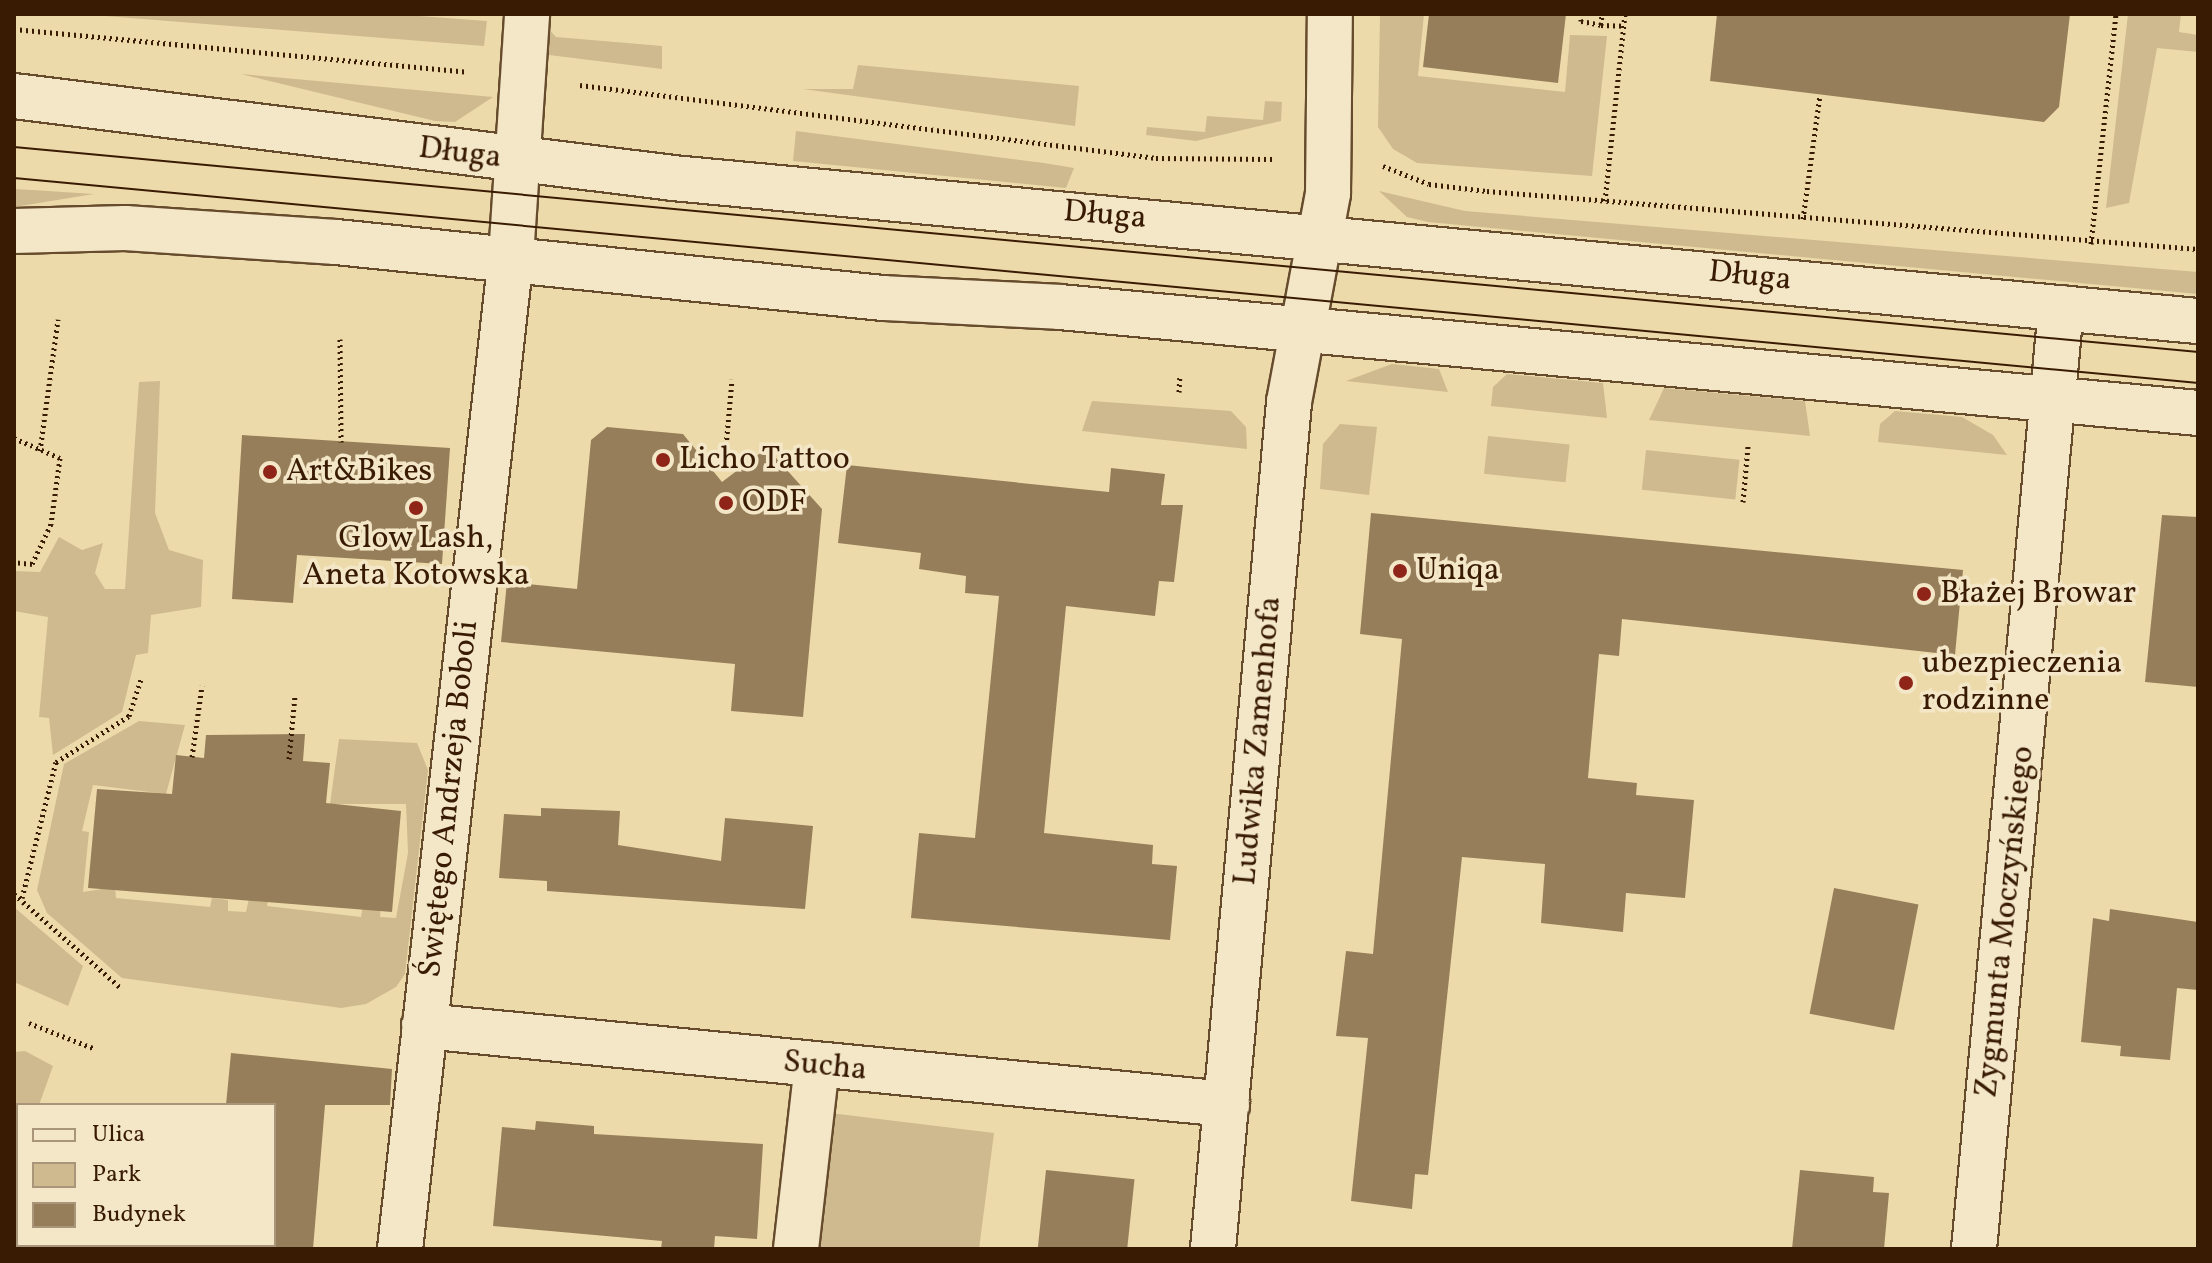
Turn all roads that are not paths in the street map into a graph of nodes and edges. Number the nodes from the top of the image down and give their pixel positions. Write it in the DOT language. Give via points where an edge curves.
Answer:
graph roads {
  1 [pos="527,14"];
  2 [pos="1330,14"];
  3 [pos="14,96"];
  4 [pos="517,161"];
  5 [pos="14,231"];
  6 [pos="1319,234"];
  7 [pos="511,257"];
  8 [pos="2061,308"];
  9 [pos="2198,321"];
  10 [pos="1303,329"];
  11 [pos="2054,399"];
  12 [pos="2198,413"];
  13 [pos="424,1026"];
  14 [pos="817,1066"];
  15 [pos="1227,1104"];
  16 [pos="400,1249"];
  17 [pos="796,1249"];
  18 [pos="1213,1249"];
  19 [pos="1974,1249"];
  1 -- 4 [label="street, Świętego Andrzeja Boboli"];
  2 -- 6 [label="street, Ludwika Zamenhofa" via="1329,159"];
  3 -- 4 [label="street, Długa"];
  4 -- 6 [label="street, Długa"];
  4 -- 7 [label="street, Świętego Andrzeja Boboli"];
  5 -- 7 [label="street" via="125,228"];
  6 -- 8 [label="street, Długa"];
  6 -- 10 [label="street, Ludwika Zamenhofa"];
  7 -- 10 [label="street" via="883,298"];
  7 -- 13 [label="street, Świętego Andrzeja Boboli"];
  8 -- 9 [label="street, Długa"];
  8 -- 11 [label="street, Zygmunta Moczyńskiego"];
  10 -- 11 [label="street"];
  10 -- 15 [label="street, Ludwika Zamenhofa" via="1289,402"];
  11 -- 12 [label="street"];
  11 -- 19 [label="street, Zygmunta Moczyńskiego"];
  13 -- 14 [label="street, Sucha"];
  13 -- 16 [label="street, Świętego Andrzeja Boboli"];
  14 -- 15 [label="street, Sucha"];
  14 -- 17 [label="street"];
  15 -- 18 [label="street, Ludwika Zamenhofa"];
}
